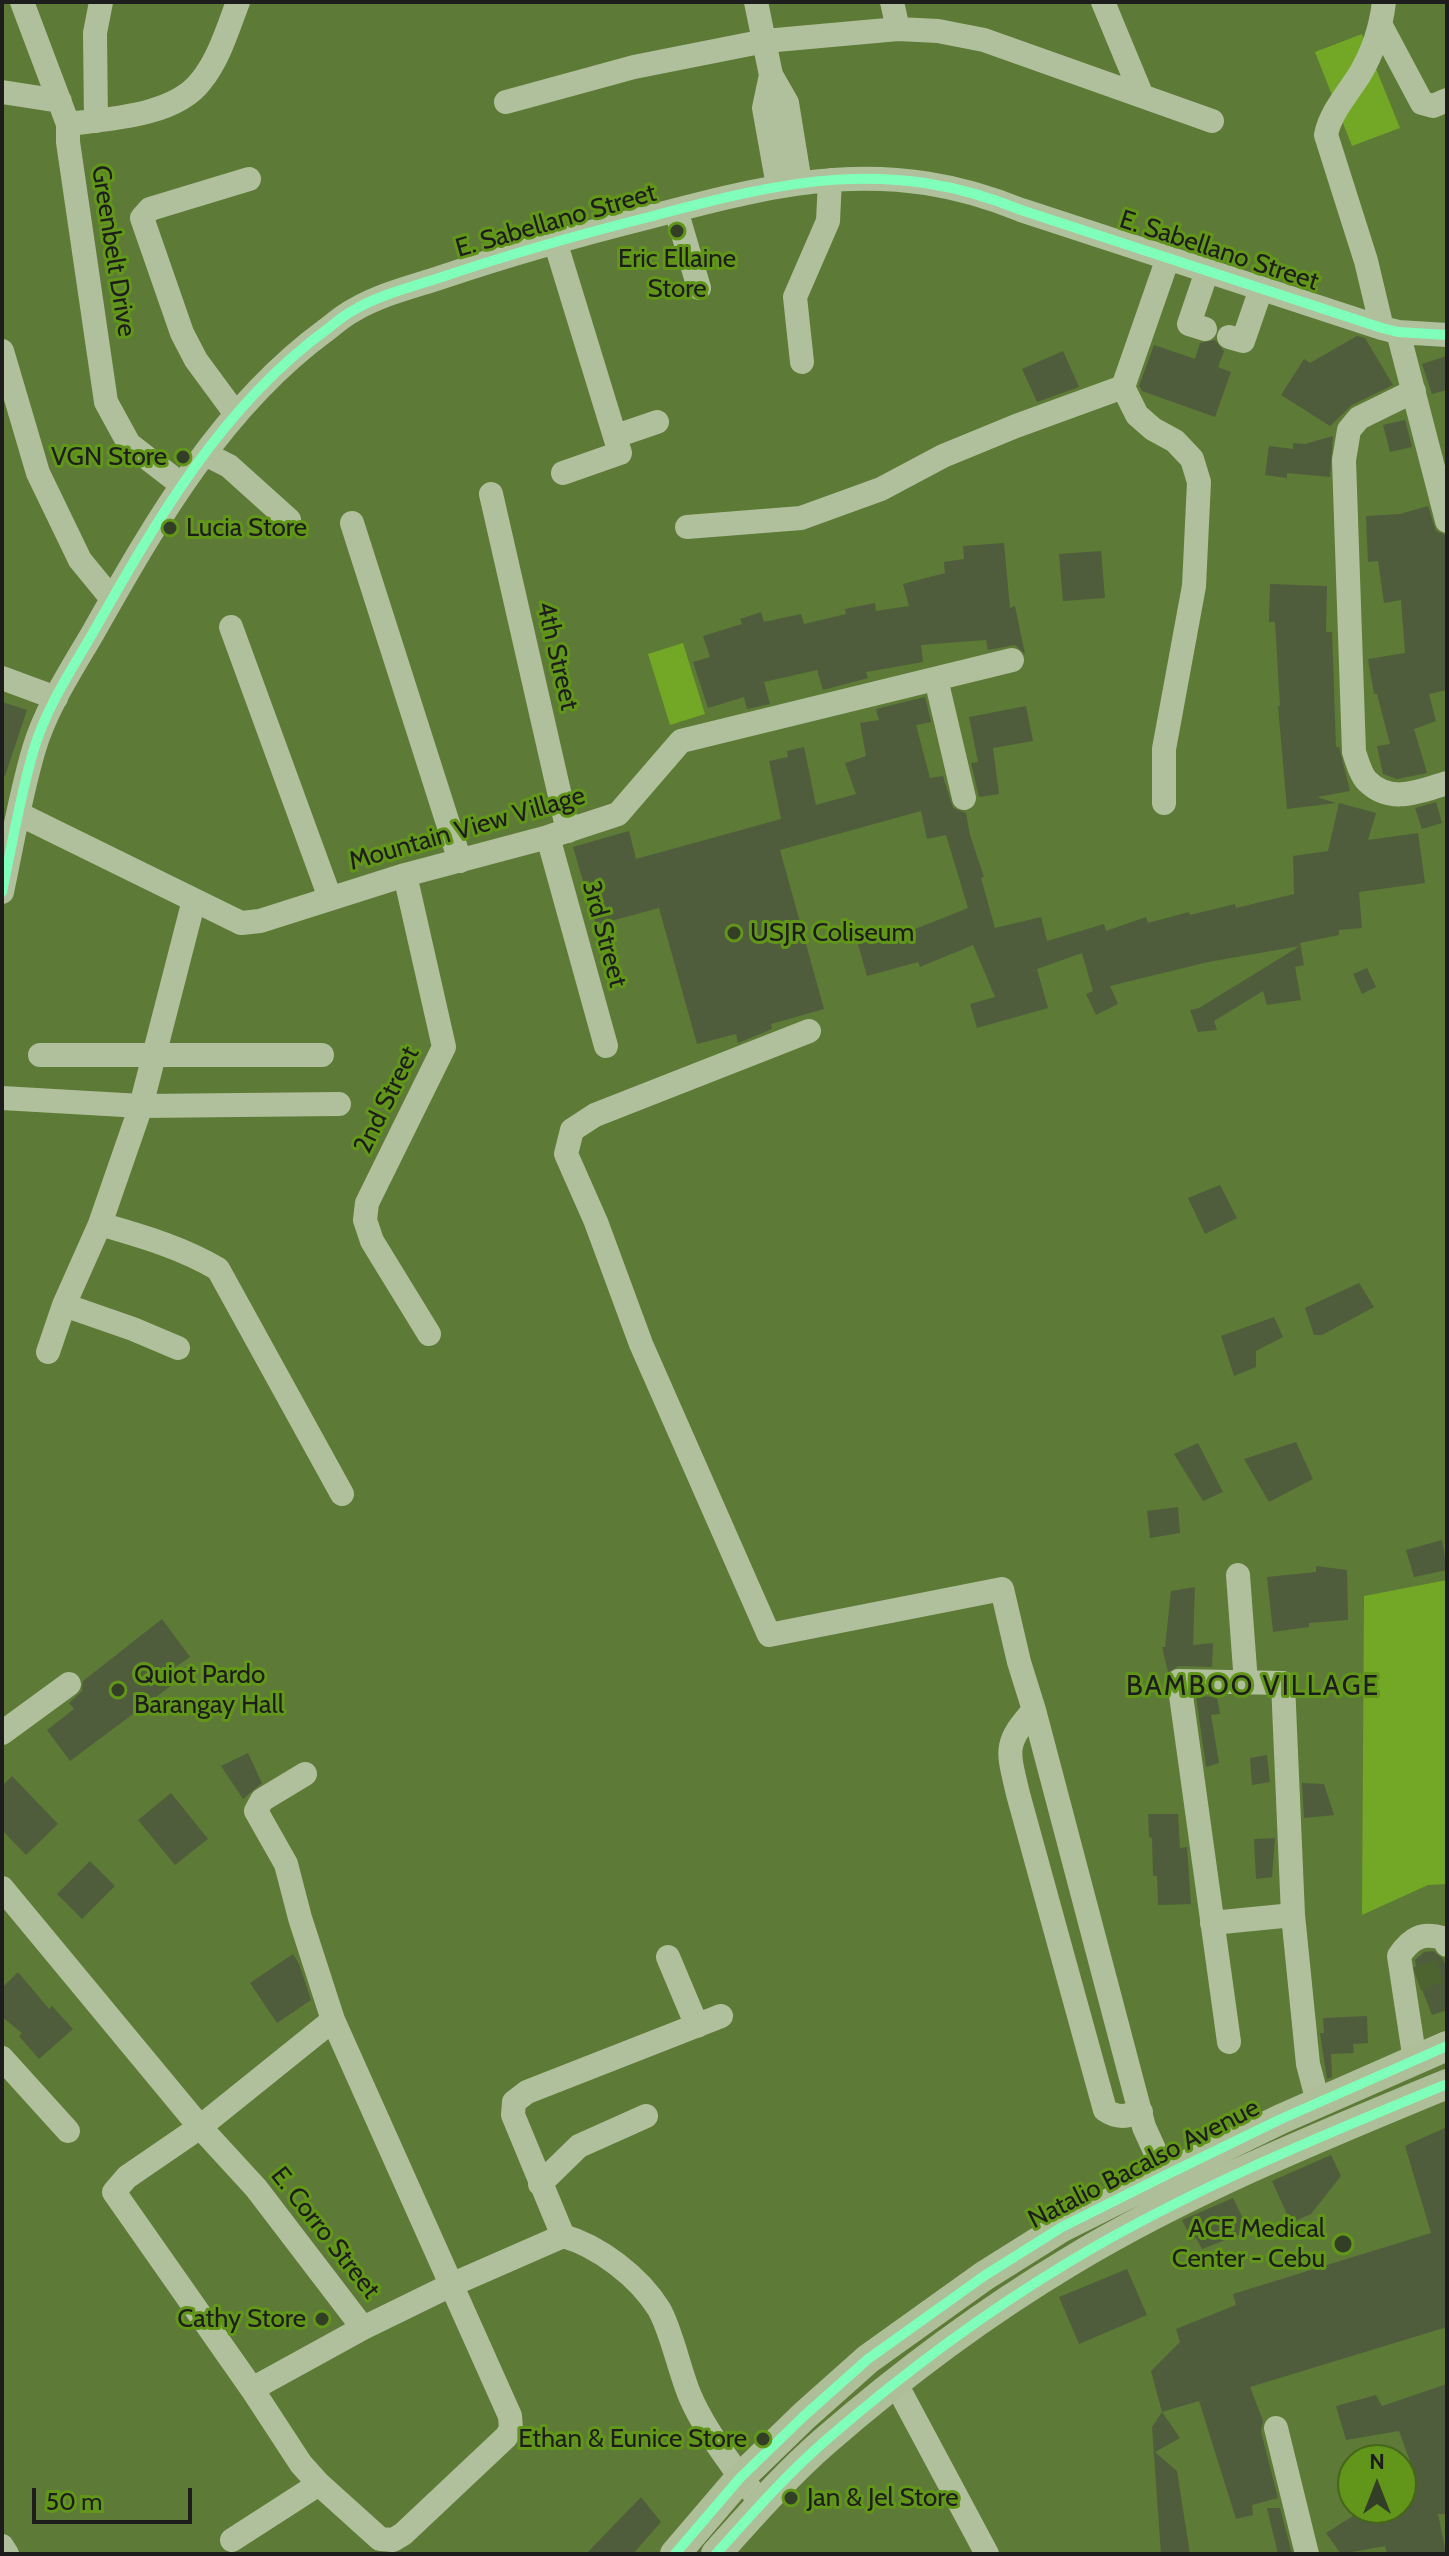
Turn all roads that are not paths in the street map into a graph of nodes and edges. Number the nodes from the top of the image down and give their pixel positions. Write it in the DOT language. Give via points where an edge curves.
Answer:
graph roads {
  1 [pos="22,2"];
  2 [pos="101,2"];
  3 [pos="238,2"];
  4 [pos="756,2"];
  5 [pos="892,2"];
  6 [pos="1103,2"];
  7 [pos="1382,14"];
  8 [pos="898,29"];
  9 [pos="765,41"];
  10 [pos="2,92"];
  11 [pos="1142,96"];
  12 [pos="1447,100"];
  13 [pos="60,101"];
  14 [pos="506,102"];
  15 [pos="96,121"];
  16 [pos="1212,121"];
  17 [pos="68,124"];
  18 [pos="249,179"];
  19 [pos="830,180"];
  20 [pos="789,185"];
  21 [pos="676,210"];
  22 [pos="555,241"];
  23 [pos="1168,258"];
  24 [pos="1207,271"];
  25 [pos="699,288"];
  26 [pos="1261,289"];
  27 [pos="1205,329"];
  28 [pos="1390,330"];
  29 [pos="1447,335"];
  30 [pos="1229,337"];
  31 [pos="2,351"];
  32 [pos="802,362"];
  33 [pos="1123,387"];
  34 [pos="1414,391"];
  35 [pos="235,413"];
  36 [pos="657,422"];
  37 [pos="616,436"];
  38 [pos="205,454"];
  39 [pos="563,473"];
  40 [pos="182,485"];
  41 [pos="491,494"];
  42 [pos="289,520"];
  43 [pos="1447,521"];
  44 [pos="352,523"];
  45 [pos="687,527"];
  46 [pos="112,599"];
  47 [pos="231,627"];
  48 [pos="1012,660"];
  49 [pos="2,678"];
  50 [pos="936,679"];
  51 [pos="56,698"];
  52 [pos="1447,783"];
  53 [pos="964,798"];
  54 [pos="1164,803"];
  55 [pos="19,814"];
  56 [pos="558,834"];
  57 [pos="460,861"];
  58 [pos="405,875"];
  59 [pos="2,892"];
  60 [pos="330,898"];
  61 [pos="194,900"];
  62 [pos="809,1031"];
  63 [pos="606,1046"];
  64 [pos="155,1054"];
  65 [pos="40,1055"];
  66 [pos="322,1055"];
  67 [pos="2,1098"];
  68 [pos="339,1104"];
  69 [pos="141,1106"];
  70 [pos="100,1224"];
  71 [pos="64,1305"];
  72 [pos="429,1334"];
  73 [pos="178,1348"];
  74 [pos="48,1352"];
  75 [pos="342,1494"];
  76 [pos="1238,1575"];
  77 [pos="1246,1683"];
  78 [pos="69,1684"];
  79 [pos="1034,1710"];
  80 [pos="2,1733"];
  81 [pos="305,1774"];
  82 [pos="2,1888"];
  83 [pos="1293,1915"];
  84 [pos="1212,1923"];
  85 [pos="1447,1945"];
  86 [pos="668,1957"];
  87 [pos="721,2016"];
  88 [pos="333,2020"];
  89 [pos="697,2026"];
  90 [pos="1229,2042"];
  91 [pos="1447,2046"];
  92 [pos="2,2058"];
  93 [pos="1415,2061"];
  94 [pos="1447,2084"];
  95 [pos="1318,2102"];
  96 [pos="1141,2112"];
  97 [pos="646,2116"];
  98 [pos="200,2127"];
  99 [pos="68,2131"];
  100 [pos="1166,2175"];
  101 [pos="540,2184"];
  102 [pos="1179,2204"];
  103 [pos="563,2236"];
  104 [pos="451,2285"];
  105 [pos="363,2328"];
  106 [pos="896,2384"];
  107 [pos="252,2389"];
  108 [pos="1276,2428"];
  109 [pos="740,2478"];
  110 [pos="319,2484"];
  111 [pos="762,2503"];
  112 [pos="232,2540"];
  113 [pos="2,2546"];
  114 [pos="7,2554"];
  115 [pos="675,2554"];
  116 [pos="716,2554"];
  117 [pos="987,2554"];
  118 [pos="1307,2554"];
  1 -- 13 [label="street, Greenbelt Drive"];
  2 -- 15 [label="street" via="95,33"];
  3 -- 15 [label="street" via="201,83 170,106"];
  4 -- 9 [label="street"];
  5 -- 8 [label="street"];
  6 -- 11 [label="street"];
  7 -- 12 [label="street" via="1422,103 1433,106"];
  7 -- 28 [label="street" via="1363,70 1326,135"];
  8 -- 9 [label="street"];
  8 -- 11 [label="street" via="984,40"];
  9 -- 14 [label="street" via="634,67"];
  9 -- 20 [label="street" via="771,75 787,103"];
  10 -- 13 [label="street"];
  11 -- 16 [label="street"];
  13 -- 17 [label="street, Greenbelt Drive"];
  15 -- 17 [label="street"];
  17 -- 40 [label="street, Greenbelt Drive" via="106,402 129,444"];
  18 -- 35 [label="street" via="150,209 142,218 182,333"];
  19 -- 20 [label="street, E. Sabellano Street"];
  19 -- 23 [label="street, E. Sabellano Street" via="914,180 987,196 1018,217"];
  19 -- 32 [label="street" via="828,221 795,297"];
  20 -- 21 [label="street, E. Sabellano Street"];
  21 -- 22 [label="street, E. Sabellano Street"];
  21 -- 25 [label="street"];
  22 -- 35 [label="street, E. Sabellano Street" via="355,309 299,350"];
  22 -- 37 [label="street"];
  23 -- 24 [label="street, E. Sabellano Street"];
  23 -- 33 [label="street"];
  24 -- 26 [label="street, E. Sabellano Street"];
  24 -- 27 [label="street" via="1189,324"];
  26 -- 28 [label="street, E. Sabellano Street"];
  26 -- 30 [label="street" via="1243,341"];
  28 -- 29 [label="street, E. Sabellano Street"];
  28 -- 34 [label="street"];
  31 -- 46 [label="street" via="38,473 80,560"];
  33 -- 45 [label="street" via="1016,426 881,489 801,518"];
  33 -- 54 [label="street" via="1137,415 1192,459 1199,482 1194,586 1164,749"];
  34 -- 43 [label="street"];
  34 -- 52 [label="street" via="1359,418 1346,445 1354,752 1366,780 1388,795"];
  35 -- 38 [label="street, E. Sabellano Street"];
  36 -- 37 [label="street"];
  37 -- 39 [label="street" via="620,453"];
  38 -- 40 [label="street, E. Sabellano Street"];
  38 -- 42 [label="street" via="229,466"];
  40 -- 46 [label="street, E. Sabellano Street"];
  41 -- 56 [label="street, 4th Street"];
  44 -- 57 [label="street"];
  46 -- 51 [label="street, E. Sabellano Street"];
  47 -- 60 [label="street"];
  48 -- 50 [label="street, Mountain View Village"];
  49 -- 51 [label="street"];
  50 -- 53 [label="street"];
  50 -- 56 [label="street, Mountain View Village" via="681,741 618,814"];
  51 -- 55 [label="street, E. Sabellano Street" via="34,747"];
  55 -- 59 [label="street, E. Sabellano Street"];
  55 -- 61 [label="street, Mountain View Village"];
  56 -- 57 [label="street, Mountain View Village"];
  56 -- 63 [label="street, 3rd Street"];
  57 -- 58 [label="street, Mountain View Village"];
  58 -- 60 [label="street, Mountain View Village"];
  58 -- 72 [label="street, 2nd Street" via="444,1047 367,1203 365,1220 372,1241"];
  60 -- 61 [label="street, Mountain View Village" via="241,923"];
  61 -- 64 [label="street"];
  62 -- 79 [label="street" via="595,1115 572,1130 566,1154 641,1344 769,1635 1002,1589"];
  64 -- 65 [label="street"];
  64 -- 66 [label="street"];
  64 -- 69 [label="street"];
  67 -- 69 [label="street"];
  68 -- 69 [label="street"];
  69 -- 70 [label="street"];
  70 -- 71 [label="street"];
  70 -- 75 [label="street" via="163,1243 218,1269"];
  71 -- 73 [label="street"];
  71 -- 74 [label="street"];
  76 -- 77 [label="street"];
  77 -- 83 [label="street" via="1283,1683"];
  77 -- 84 [label="street" via="1179,1681"];
  78 -- 80 [label="street"];
  79 -- 96 [label="street"];
  79 -- 96 [label="street" via="1013,1735 1010,1748 1018,1794 1105,2110 1123,2117"];
  81 -- 88 [label="street" via="262,1800 256,1811 286,1864"];
  82 -- 98 [label="street, E. Corro Street"];
  83 -- 84 [label="street"];
  83 -- 95 [label="street" via="1308,2064"];
  84 -- 90 [label="street"];
  85 -- 93 [label="street" via="1429,1934 1408,1943 1399,1956 1411,1985"];
  86 -- 89 [label="street"];
  87 -- 89 [label="street"];
  88 -- 98 [label="street"];
  88 -- 104 [label="street"];
  89 -- 101 [label="street" via="527,2092 514,2102 513,2115"];
  91 -- 93 [label="main road, Natalio Bacalso Avenue"];
  92 -- 99 [label="street"];
  93 -- 95 [label="main road, Natalio Bacalso Avenue"];
  94 -- 102 [label="main road, Natalio Bacalso Avenue"];
  95 -- 100 [label="main road, Natalio Bacalso Avenue"];
  96 -- 100 [label="street"];
  97 -- 101 [label="street" via="579,2146"];
  98 -- 105 [label="street, E. Corro Street" via="256,2188"];
  98 -- 107 [label="street" via="127,2177 114,2192"];
  100 -- 102 [label="street"];
  100 -- 109 [label="main road, Natalio Bacalso Avenue" via="1062,2227 868,2359"];
  101 -- 103 [label="street"];
  102 -- 106 [label="main road, Natalio Bacalso Avenue" via="1058,2269"];
  103 -- 104 [label="street, E. Corro Street"];
  103 -- 109 [label="street" via="582,2242 629,2274 659,2310 691,2398"];
  104 -- 105 [label="street, E. Corro Street"];
  104 -- 110 [label="street" via="510,2416 506,2437 393,2540 380,2539"];
  105 -- 107 [label="street"];
  106 -- 111 [label="main road, Natalio Bacalso Avenue" via="824,2442"];
  106 -- 117 [label="street"];
  107 -- 110 [label="street"];
  108 -- 118 [label="street"];
  109 -- 111 [label="street"];
  109 -- 115 [label="main road, Natalio Bacalso Avenue"];
  110 -- 112 [label="street"];
  111 -- 116 [label="main road, Natalio Bacalso Avenue"];
  113 -- 114 [label="street"];
}
